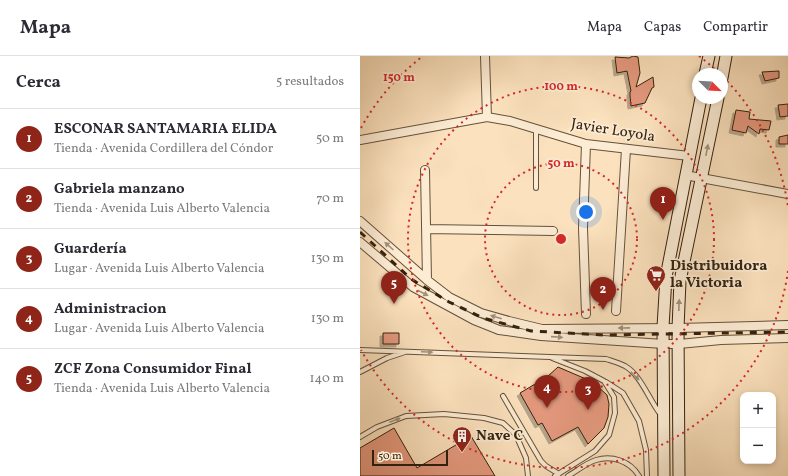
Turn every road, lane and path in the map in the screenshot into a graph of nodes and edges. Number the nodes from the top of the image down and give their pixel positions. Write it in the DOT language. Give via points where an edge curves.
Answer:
graph roads {
  1 [pos="485,56"];
  2 [pos="708,56"];
  3 [pos="726,56"];
  4 [pos="706,68"];
  5 [pos="724,68"];
  6 [pos="699,104"];
  7 [pos="717,104"];
  8 [pos="487,118"];
  9 [pos="536,130"];
  10 [pos="360,140"];
  11 [pos="586,144"];
  12 [pos="626,149"];
  13 [pos="690,156"];
  14 [pos="425,170"];
  15 [pos="685,175"];
  16 [pos="702,179"];
  17 [pos="536,188"];
  18 [pos="788,194"];
  19 [pos="360,221"];
  20 [pos="426,229"];
  21 [pos="553,231"];
  22 [pos="360,242"];
  23 [pos="427,280"];
  24 [pos="616,311"];
  25 [pos="586,314"];
  26 [pos="788,325"];
  27 [pos="663,328"];
  28 [pos="678,328"];
  29 [pos="788,338"];
  30 [pos="664,344"];
  31 [pos="679,344"];
  32 [pos="360,350"];
  33 [pos="408,351"];
  34 [pos="548,357"];
  35 [pos="360,372"];
  36 [pos="604,381"];
  37 [pos="503,396"];
  38 [pos="664,418"];
  39 [pos="360,437"];
  40 [pos="557,475"];
  41 [pos="528,476"];
  42 [pos="568,476"];
  43 [pos="639,476"];
  44 [pos="647,476"];
  45 [pos="664,476"];
  46 [pos="679,476"];
  1 -- 8 [label="street"];
  2 -- 4 [label="street"];
  3 -- 5 [label="street"];
  6 -- 13 [label="street"];
  16 -- 7 [label="street, one-way"];
  8 -- 9 [label="street, Javier Loyola" via="510,121"];
  8 -- 10 [label="street, Javier Loyola"];
  9 -- 11 [label="street, Javier Loyola"];
  9 -- 17 [label="lane"];
  11 -- 12 [label="street, Javier Loyola"];
  11 -- 25 [label="street" via="583,228"];
  12 -- 13 [label="street, Javier Loyola"];
  12 -- 24 [label="street"];
  13 -- 15 [label="street"];
  14 -- 20 [label="street"];
  15 -- 16 [label="street"];
  15 -- 27 [label="street" via="666,277"];
  16 -- 18 [label="street"];
  28 -- 16 [label="street, one-way" via="680,281"];
  23 -- 19 [label="street, one-way"];
  20 -- 21 [label="street"];
  20 -- 23 [label="street"];
  22 -- 30 [label="street, one-way" via="413,287 474,320 499,330 542,336"];
  27 -- 23 [label="street, one-way" via="542,329 481,312 449,297"];
  26 -- 28 [label="street"];
  27 -- 28 [label="street"];
  27 -- 30 [label="street"];
  28 -- 31 [label="street"];
  29 -- 31 [label="street"];
  30 -- 31 [label="street"];
  30 -- 38 [label="street"];
  31 -- 46 [label="street"];
  32 -- 33 [label="lane"];
  33 -- 34 [label="lane, one-way"];
  33 -- 35 [label="lane" via="387,358"];
  34 -- 36 [label="lane"];
  34 -- 38 [label="lane, one-way" via="606,359 625,366 642,383 652,404"];
  36 -- 40 [label="lane" via="614,397 615,413 609,435 595,451"];
  36 -- 44 [label="lane" via="623,393 639,421 646,450"];
  37 -- 40 [label="lane" via="541,461"];
  38 -- 45 [label="street"];
  39 -- 41 [label="lane, one-way" via="377,427 406,416 444,414 484,418 503,423 516,435 526,458"];
  42 -- 43 [label="lane" via="595,460 611,458 626,463"];
}
